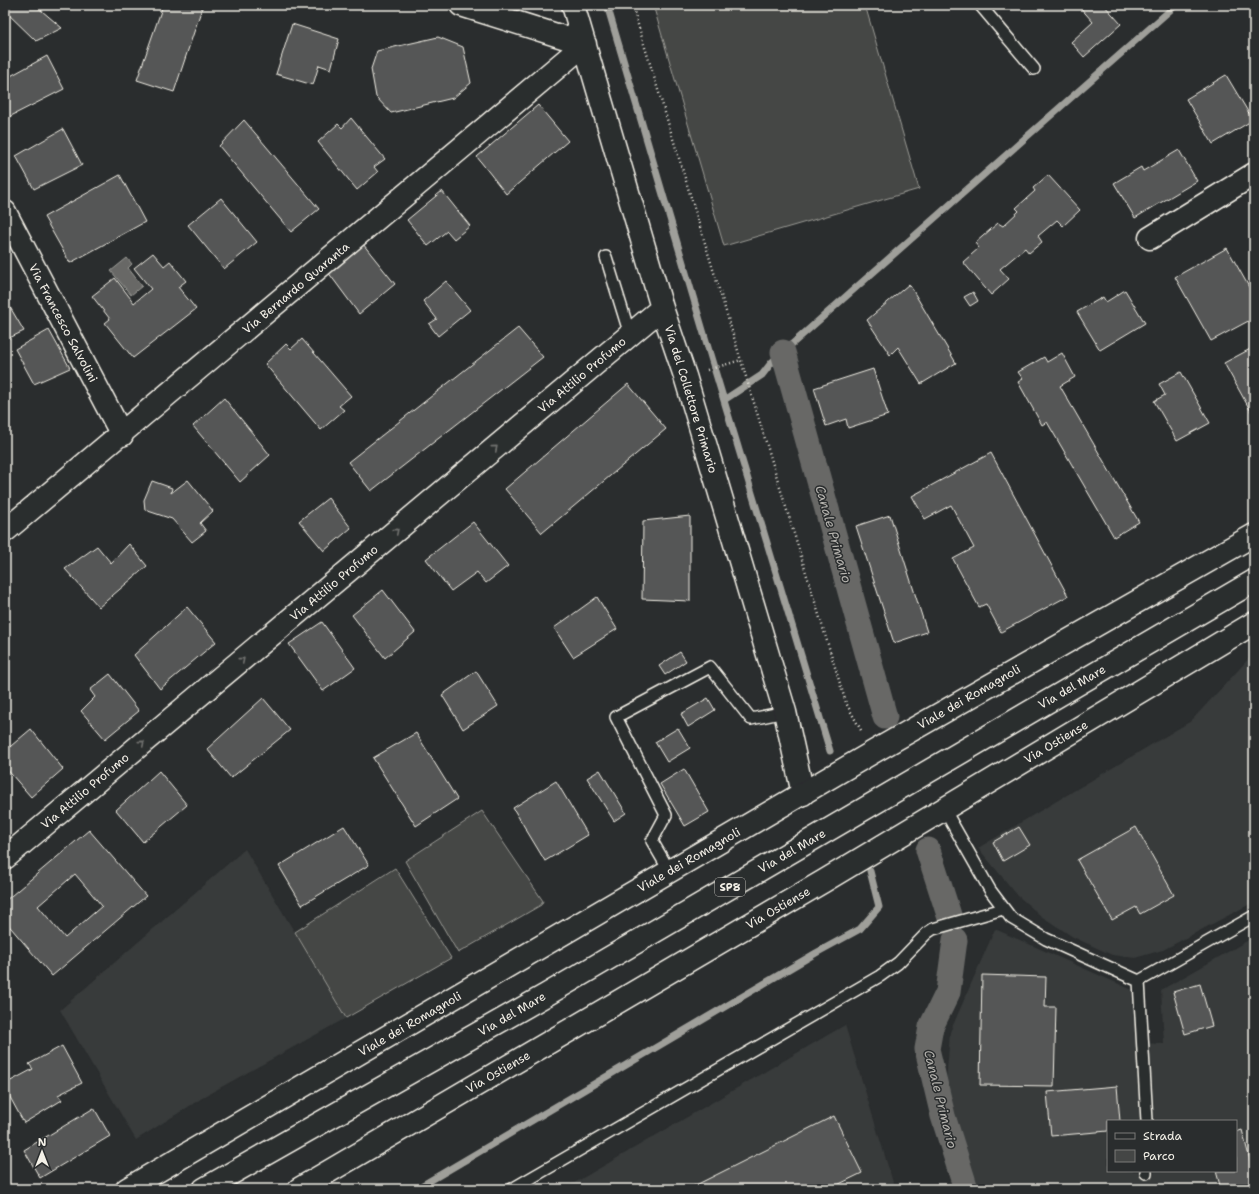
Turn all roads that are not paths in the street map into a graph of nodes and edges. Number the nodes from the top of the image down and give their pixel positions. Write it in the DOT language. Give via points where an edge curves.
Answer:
graph roads {
  1 [pos="461,5"];
  2 [pos="573,5"];
  3 [pos="980,5"];
  4 [pos="585,44"];
  5 [pos="1034,69"];
  6 [pos="1254,174"];
  7 [pos="5,212"];
  8 [pos="1150,238"];
  9 [pos="606,256"];
  10 [pos="662,308"];
  11 [pos="630,335"];
  12 [pos="122,435"];
  13 [pos="5,531"];
  14 [pos="1254,535"];
  15 [pos="1254,581"];
  16 [pos="1254,623"];
  17 [pos="785,712"];
  18 [pos="803,794"];
  19 [pos="944,809"];
  20 [pos="5,858"];
  21 [pos="670,872"];
  22 [pos="1003,909"];
  23 [pos="1254,916"];
  24 [pos="1139,981"];
  25 [pos="1147,1120"];
  26 [pos="127,1189"];
  27 [pos="204,1189"];
  28 [pos="299,1189"];
  29 [pos="512,1189"];
  1 -- 4 [label="main road"];
  2 -- 4 [label="main road, Via del Collettore Primario"];
  3 -- 5 [label="lane"];
  4 -- 10 [label="main road, Via del Collettore Primario"];
  4 -- 12 [label="main road, Via Bernardo Quaranta"];
  6 -- 8 [label="main road"];
  7 -- 12 [label="main road, Via Francesco Salvolini"];
  9 -- 11 [label="lane"];
  10 -- 11 [label="main road, Via Attilio Profumo"];
  10 -- 17 [label="main road, Via del Collettore Primario" via="686,376"];
  20 -- 11 [label="main road, Via Attilio Profumo, one-way"];
  12 -- 13 [label="main road, Via Bernardo Quaranta"];
  14 -- 18 [label="main road, Viale dei Romagnoli" via="874,750"];
  15 -- 27 [label="main road, Via del Mare / SP8" via="546,995"];
  16 -- 19 [label="main road, Via Ostiense"];
  17 -- 18 [label="main road, Via del Collettore Primario"];
  17 -- 21 [label="lane" via="751,719 710,667 616,718 666,815 652,841"];
  18 -- 21 [label="main road, Viale dei Romagnoli"];
  19 -- 22 [label="lane"];
  19 -- 28 [label="main road, Via Ostiense"];
  21 -- 26 [label="main road, Viale dei Romagnoli"];
  22 -- 24 [label="lane" via="1011,918 1033,932"];
  22 -- 29 [label="lane" via="933,929 880,976"];
  23 -- 24 [label="lane"];
  24 -- 25 [label="lane"];
}
